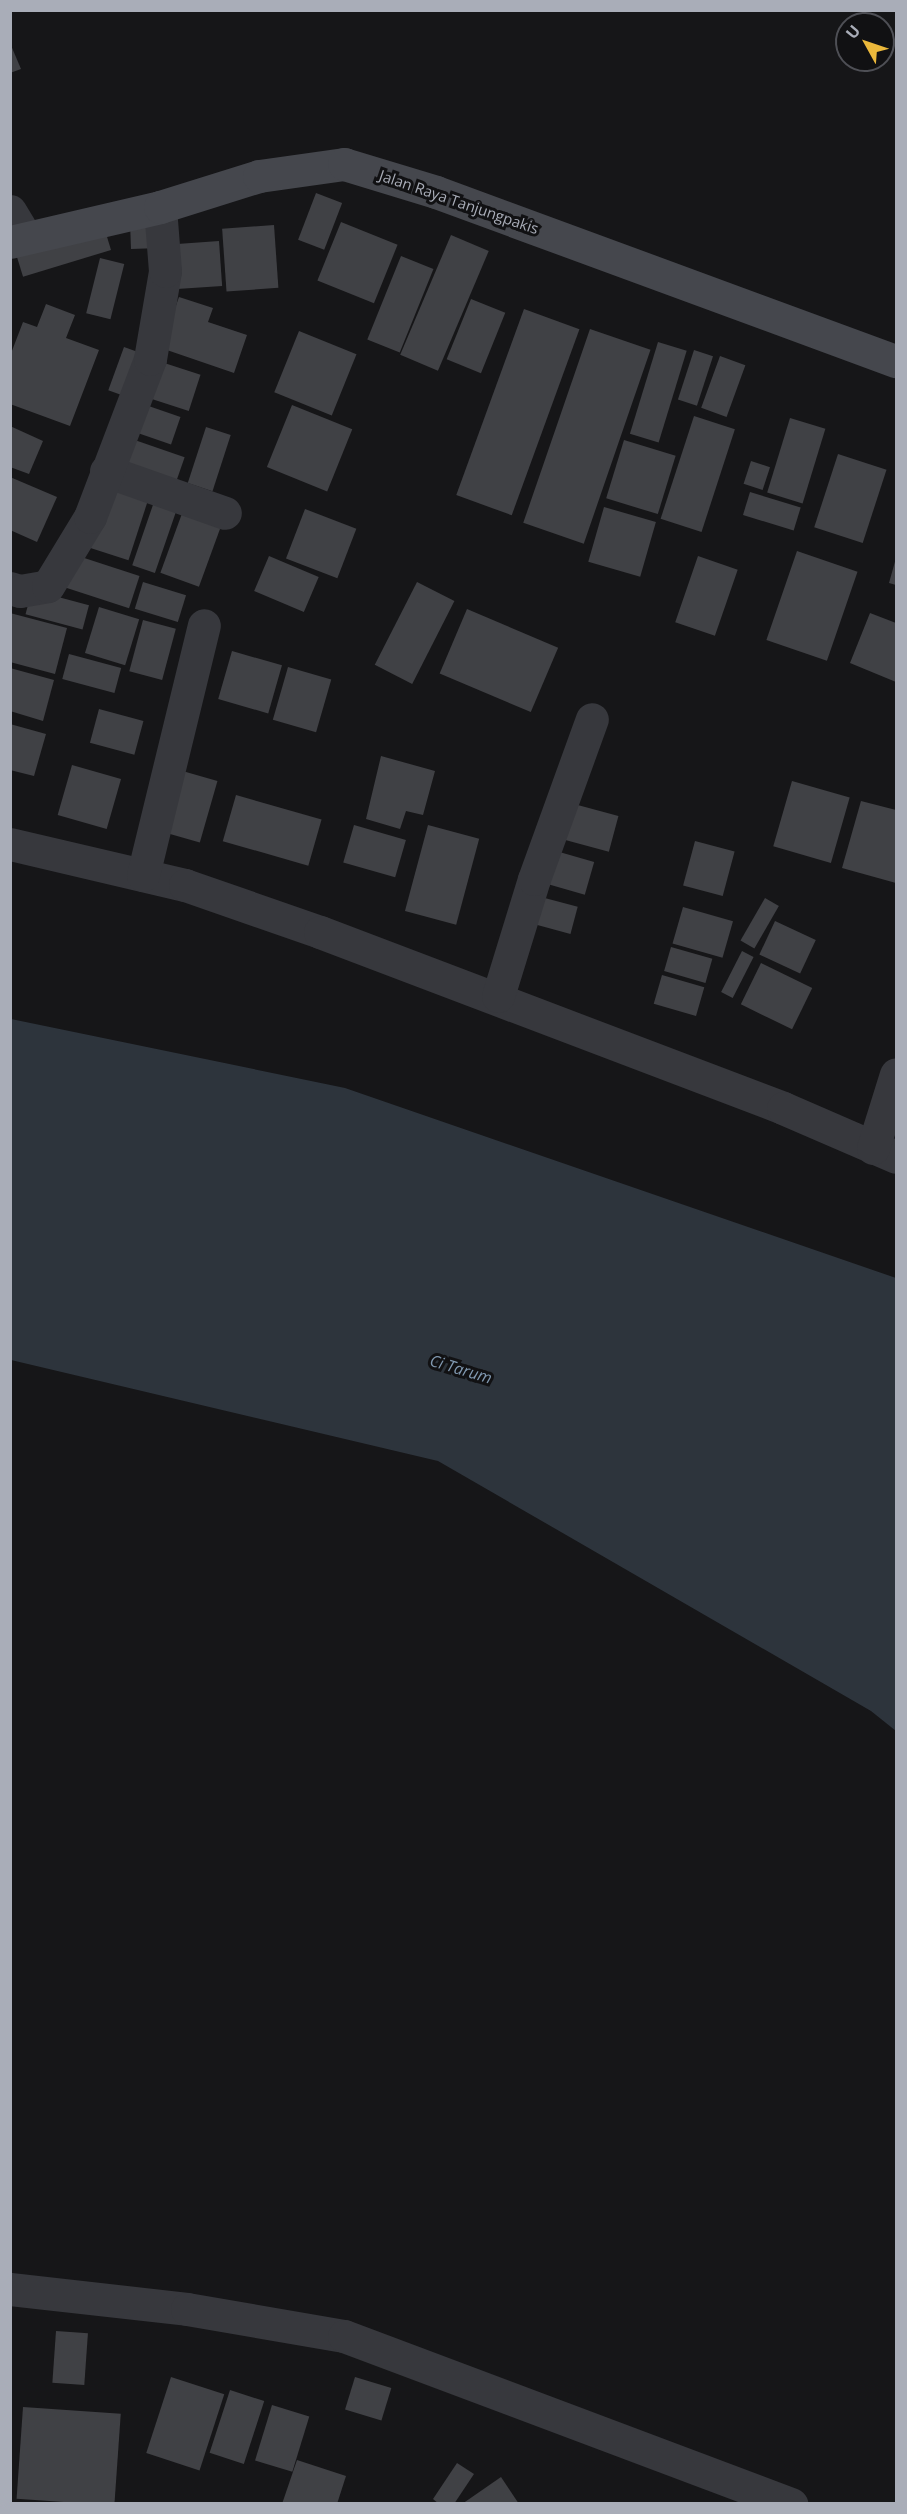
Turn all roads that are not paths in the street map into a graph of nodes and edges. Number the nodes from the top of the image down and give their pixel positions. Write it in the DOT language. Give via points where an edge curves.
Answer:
graph roads {
  1 [pos="160,207"];
  2 [pos="14,225"];
  3 [pos="897,361"];
  4 [pos="106,471"];
  5 [pos="225,513"];
  6 [pos="10,588"];
  7 [pos="204,625"];
  8 [pos="592,719"];
  9 [pos="10,843"];
  10 [pos="143,875"];
  11 [pos="498,996"];
  12 [pos="897,1074"];
  13 [pos="885,1152"];
  14 [pos="10,2289"];
  15 [pos="792,2504"];
  1 -- 2 [label="street, Jalan Raya Tanjungpakis"];
  1 -- 3 [label="street, Jalan Raya Tanjungpakis" via="259,176 344,164 436,192"];
  1 -- 4 [label="street" via="165,271 150,358"];
  4 -- 5 [label="street"];
  4 -- 6 [label="street" via="90,517 48,586 20,591"];
  7 -- 10 [label="street"];
  8 -- 11 [label="street" via="534,879"];
  9 -- 10 [label="street"];
  10 -- 11 [label="street" via="255,909"];
  11 -- 13 [label="street"];
  12 -- 13 [label="street"];
  14 -- 15 [label="street" via="187,2309 344,2336"];
}
